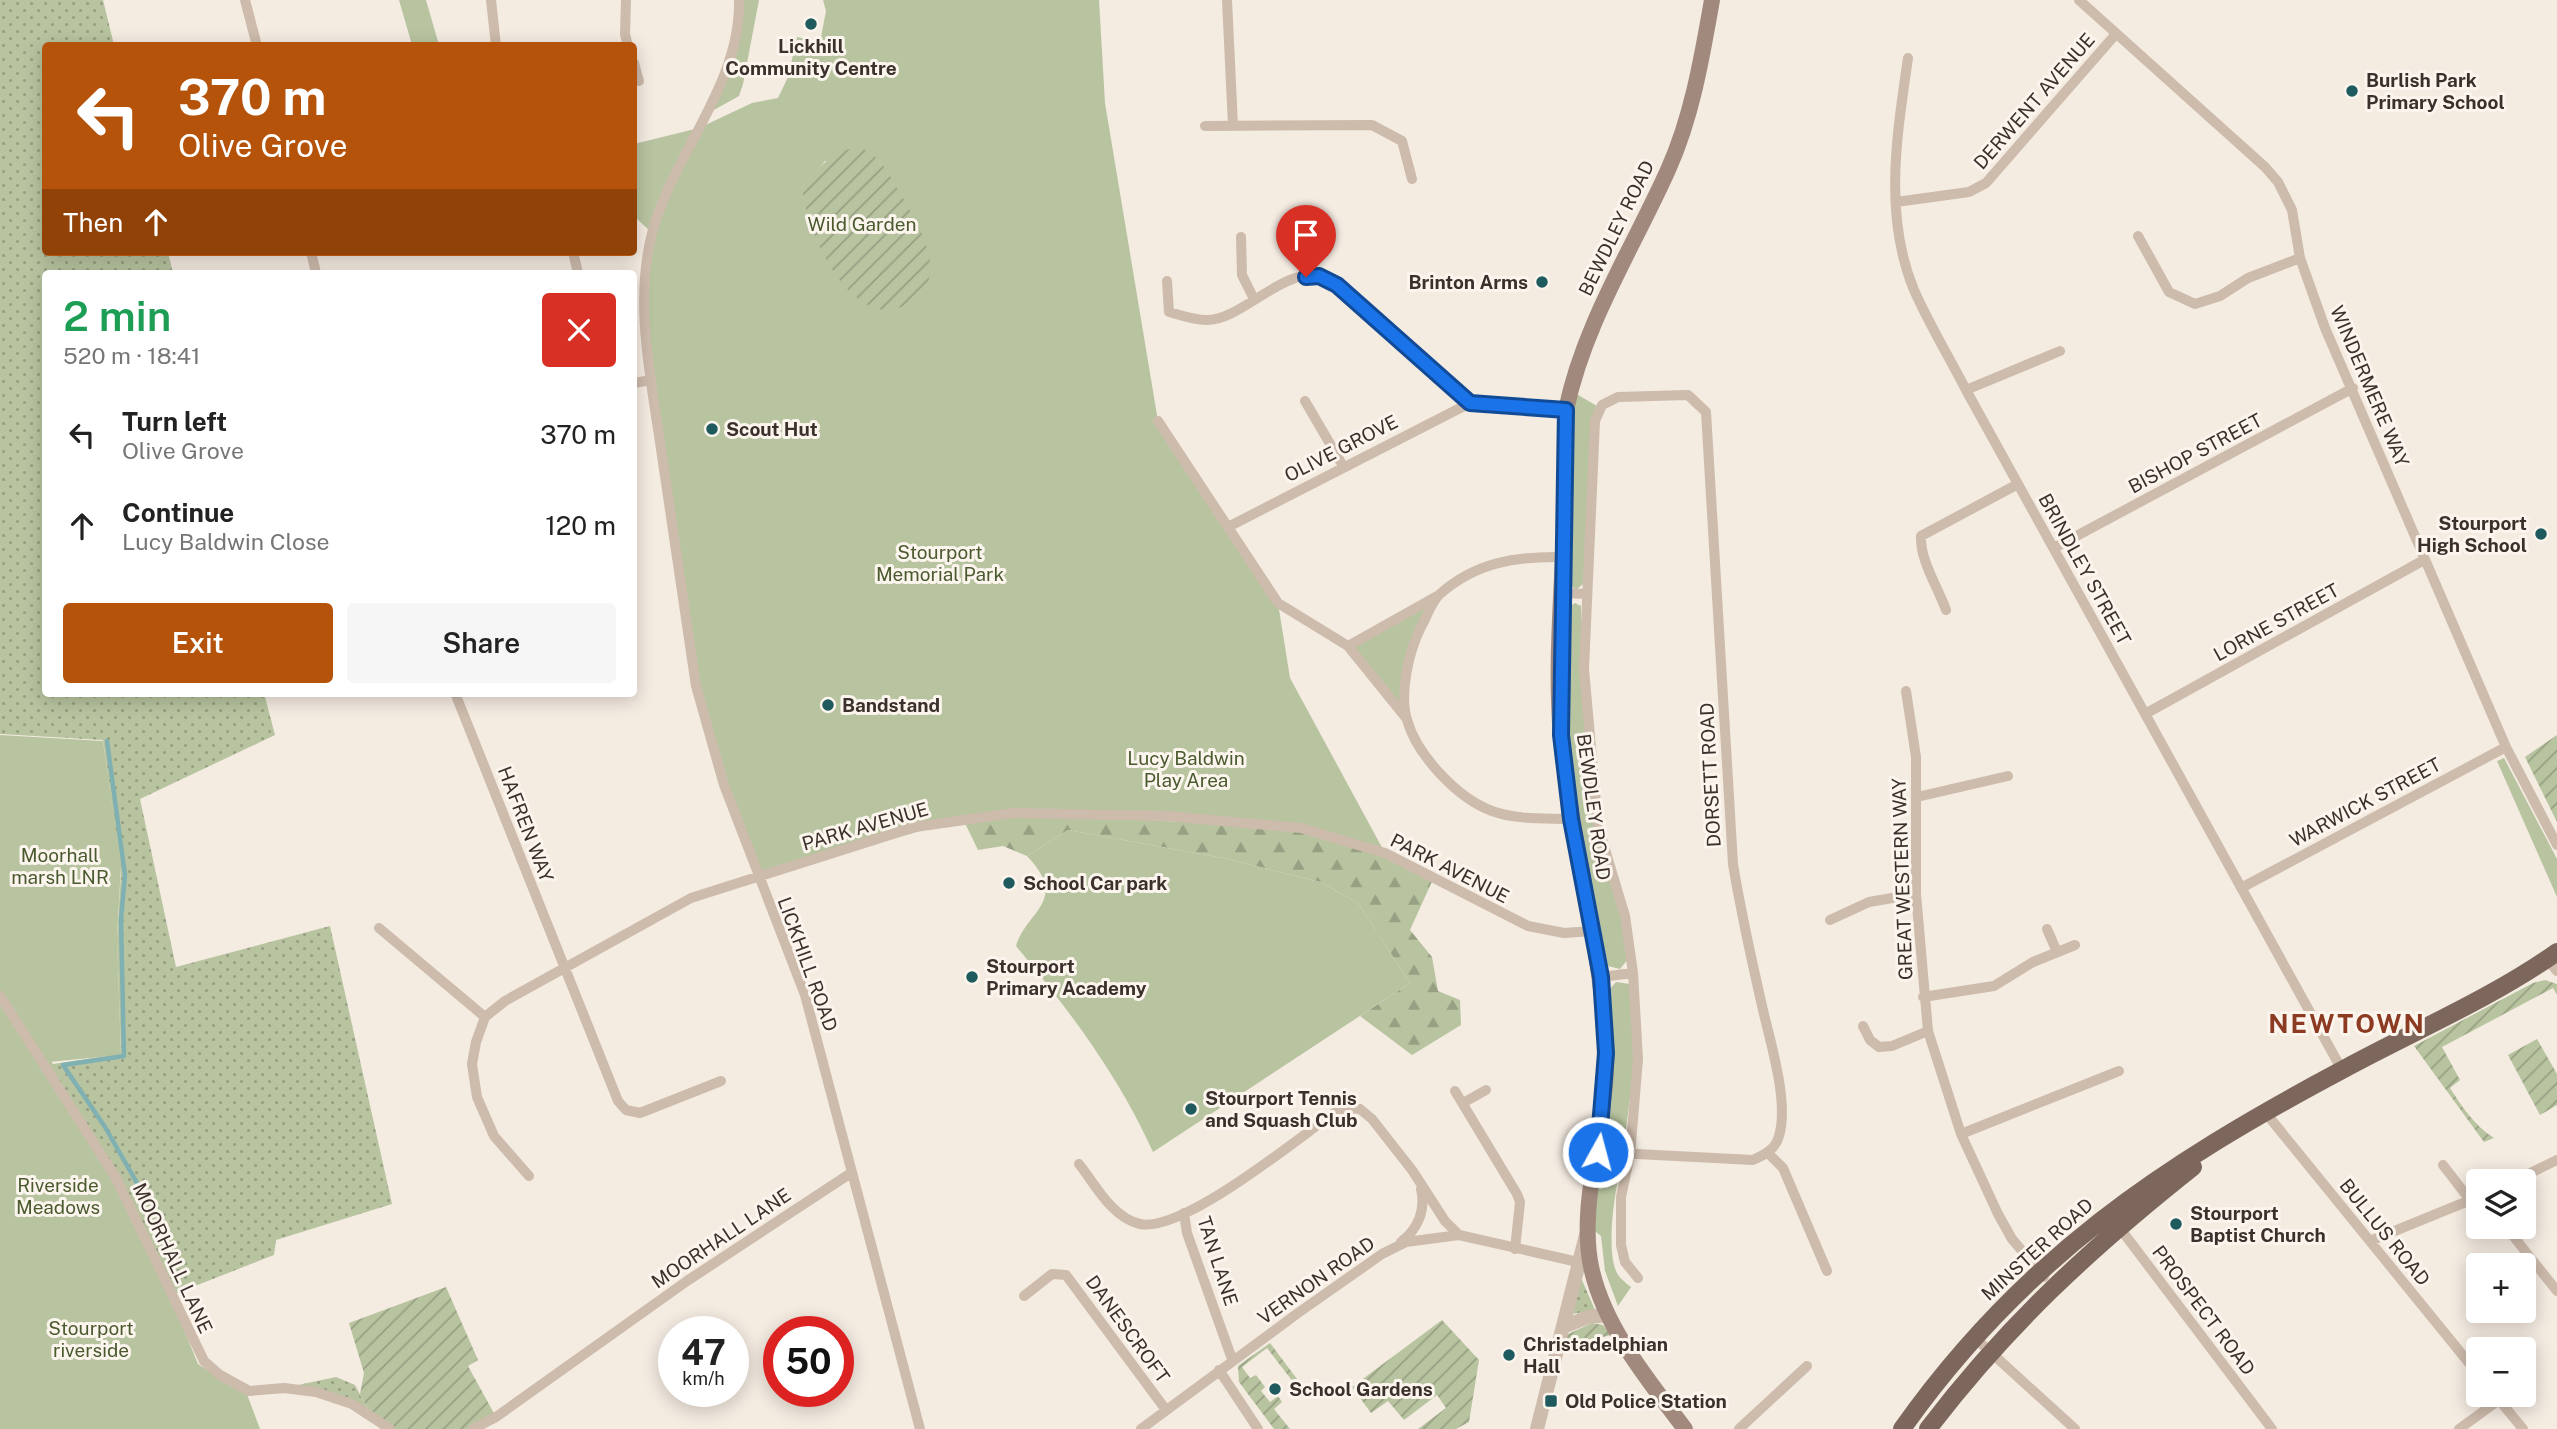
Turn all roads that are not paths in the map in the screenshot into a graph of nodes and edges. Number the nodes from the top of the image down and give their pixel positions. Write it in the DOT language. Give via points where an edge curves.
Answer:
graph roads {
  1 [pos="245,0"];
  2 [pos="491,0"];
  3 [pos="626,0"];
  4 [pos="739,0"];
  5 [pos="1227,0"];
  6 [pos="1712,0"];
  7 [pos="2079,0"];
  8 [pos="2115,35"];
  9 [pos="256,42"];
  10 [pos="496,42"];
  11 [pos="627,42"];
  12 [pos="1908,58"];
  13 [pos="637,73"];
  14 [pos="639,81"];
  15 [pos="1205,126"];
  16 [pos="1233,126"];
  17 [pos="1412,179"];
  18 [pos="1896,202"];
  19 [pos="2138,236"];
  20 [pos="1241,237"];
  21 [pos="2300,258"];
  22 [pos="1167,281"];
  23 [pos="1254,299"];
  24 [pos="2060,351"];
  25 [pos="651,380"];
  26 [pos="637,382"];
  27 [pos="2353,388"];
  28 [pos="1966,390"];
  29 [pos="1688,395"];
  30 [pos="1305,401"];
  31 [pos="1470,403"];
  32 [pos="1566,410"];
  33 [pos="1158,421"];
  34 [pos="1343,466"];
  35 [pos="2018,484"];
  36 [pos="1228,527"];
  37 [pos="2054,548"];
  38 [pos="1564,557"];
  39 [pos="2424,560"];
  40 [pos="1561,593"];
  41 [pos="1587,594"];
  42 [pos="1437,596"];
  43 [pos="1946,610"];
  44 [pos="1348,646"];
  45 [pos="1906,691"];
  46 [pos="457,697"];
  47 [pos="2145,714"];
  48 [pos="1407,719"];
  49 [pos="2506,747"];
  50 [pos="2008,776"];
  51 [pos="1917,797"];
  52 [pos="1571,819"];
  53 [pos="2557,845"];
  54 [pos="757,877"];
  55 [pos="2241,888"];
  56 [pos="1916,894"];
  57 [pos="1830,920"];
  58 [pos="379,928"];
  59 [pos="2047,929"];
  60 [pos="1592,931"];
  61 [pos="2075,944"];
  62 [pos="2057,952"];
  63 [pos="2554,961"];
  64 [pos="563,969"];
  65 [pos="1633,973"];
  66 [pos="1601,977"];
  67 [pos="0,996"];
  68 [pos="1923,997"];
  69 [pos="485,1017"];
  70 [pos="1864,1026"];
  71 [pos="1928,1031"];
  72 [pos="2342,1070"];
  73 [pos="2119,1071"];
  74 [pos="721,1081"];
  75 [pos="1486,1090"];
  76 [pos="1455,1091"];
  77 [pos="1463,1103"];
  78 [pos="2265,1112"];
  79 [pos="1961,1134"];
  80 [pos="1598,1152"];
  81 [pos="1768,1153"];
  82 [pos="1630,1155"];
  83 [pos="2557,1160"];
  84 [pos="1079,1164"];
  85 [pos="2443,1165"];
  86 [pos="2536,1170"];
  87 [pos="851,1173"];
  88 [pos="529,1176"];
  89 [pos="1420,1183"];
  90 [pos="2466,1189"];
  91 [pos="2466,1201"];
  92 [pos="1184,1213"];
  93 [pos="2113,1220"];
  94 [pos="1588,1230"];
  95 [pos="1460,1235"];
  96 [pos="2516,1239"];
  97 [pos="2370,1241"];
  98 [pos="1394,1247"];
  99 [pos="1515,1249"];
  100 [pos="1578,1262"];
  101 [pos="1827,1271"];
  102 [pos="2038,1271"];
  103 [pos="1638,1278"];
  104 [pos="2053,1286"];
  105 [pos="2557,1291"];
  106 [pos="1024,1296"];
  107 [pos="1608,1315"];
  108 [pos="1563,1327"];
  109 [pos="1974,1337"];
  110 [pos="1990,1351"];
  111 [pos="1232,1359"];
  112 [pos="2466,1359"];
  113 [pos="1807,1366"];
  114 [pos="1219,1370"];
  115 [pos="2485,1407"];
  116 [pos="2505,1407"];
  117 [pos="1166,1410"];
  118 [pos="480,1428"];
  119 [pos="390,1429"];
  120 [pos="920,1429"];
  121 [pos="1141,1429"];
  122 [pos="1258,1429"];
  123 [pos="1536,1429"];
  124 [pos="1685,1429"];
  125 [pos="1739,1429"];
  126 [pos="1902,1429"];
  127 [pos="1928,1429"];
  128 [pos="2075,1429"];
  129 [pos="2272,1429"];
  130 [pos="2459,1429"];
  131 [pos="2522,1429"];
  1 -- 9 [label="street"];
  2 -- 10 [label="street"];
  3 -- 11 [label="street"];
  4 -- 25 [label="street, LICKHILL ROAD" via="724,73 652,233 645,293"];
  5 -- 16 [label="street"];
  6 -- 32 [label="main road, BEWDLEY ROAD" via="1695,87 1670,168 1587,335"];
  7 -- 8 [label="street, WINDERMERE WAY"];
  8 -- 18 [label="street, DERWENT AVENUE" via="1986,183 1969,192"];
  8 -- 21 [label="street, WINDERMERE WAY" via="2278,181 2292,210"];
  12 -- 18 [label="street, BRINDLEY STREET" via="1893,156"];
  13 -- 14 [label="street"];
  15 -- 16 [label="street"];
  16 -- 17 [label="street" via="1372,125 1402,141"];
  18 -- 28 [label="street, BRINDLEY STREET" via="1914,288"];
  19 -- 21 [label="street" via="2169,292 2195,304"];
  20 -- 23 [label="street" via="1242,275"];
  21 -- 27 [label="street, WINDERMERE WAY"];
  22 -- 23 [label="street" via="1169,312 1207,320"];
  23 -- 31 [label="street" via="1290,281 1319,276 1365,307"];
  24 -- 28 [label="street"];
  25 -- 26 [label="street"];
  25 -- 54 [label="street, LICKHILL ROAD" via="705,722"];
  27 -- 37 [label="street, BISHOP STREET"];
  27 -- 39 [label="street, WINDERMERE WAY"];
  28 -- 35 [label="street, BRINDLEY STREET"];
  29 -- 41 [label="street, BEWDLEY ROAD" via="1618,397 1602,405 1595,421"];
  29 -- 81 [label="street, DORSETT ROAD" via="1706,412 1733,864 1777,1075 1782,1125 1779,1140"];
  30 -- 34 [label="street"];
  31 -- 32 [label="street"];
  31 -- 34 [label="street, OLIVE GROVE"];
  32 -- 38 [label="main road, BEWDLEY ROAD"];
  33 -- 36 [label="street"];
  34 -- 36 [label="street, OLIVE GROVE"];
  35 -- 37 [label="street, BRINDLEY STREET"];
  35 -- 43 [label="street" via="1921,536 1921,553"];
  36 -- 44 [label="street" via="1278,603"];
  37 -- 47 [label="street, BRINDLEY STREET"];
  38 -- 40 [label="main road, BEWDLEY ROAD"];
  38 -- 42 [label="street" via="1506,559"];
  39 -- 47 [label="street, LORNE STREET"];
  39 -- 49 [label="street, WINDERMERE WAY"];
  40 -- 41 [label="street"];
  40 -- 52 [label="main road, BEWDLEY ROAD" via="1561,735"];
  41 -- 65 [label="street, BEWDLEY ROAD" via="1584,669 1598,826 1625,916"];
  42 -- 44 [label="street"];
  42 -- 48 [label="street" via="1406,669"];
  44 -- 48 [label="street"];
  45 -- 51 [label="street, GREAT WESTERN WAY"];
  46 -- 64 [label="street, HAFREN WAY"];
  47 -- 55 [label="street, BRINDLEY STREET"];
  48 -- 52 [label="street" via="1430,765 1489,810 1513,817"];
  49 -- 53 [label="street, WINDERMERE WAY"];
  49 -- 55 [label="street, WARWICK STREET"];
  50 -- 51 [label="street"];
  51 -- 56 [label="street, GREAT WESTERN WAY"];
  52 -- 60 [label="main road, BEWDLEY ROAD"];
  54 -- 60 [label="street, PARK AVENUE" via="915,827 963,819 1013,813 1167,816 1301,828 1385,853 1528,926 1564,933"];
  54 -- 64 [label="street, PARK AVENUE" via="691,898"];
  54 -- 87 [label="street, LICKHILL ROAD" via="805,995"];
  55 -- 72 [label="street, BRINDLEY STREET"];
  56 -- 57 [label="street" via="1870,902"];
  56 -- 68 [label="street, GREAT WESTERN WAY"];
  58 -- 69 [label="street"];
  59 -- 62 [label="street"];
  60 -- 66 [label="main road, BEWDLEY ROAD"];
  61 -- 62 [label="street"];
  62 -- 68 [label="street" via="1994,986"];
  63 -- 72 [label="main road, MINSTER ROAD"];
  64 -- 69 [label="street, PARK AVENUE"];
  64 -- 74 [label="street, HAFREN WAY" via="618,1101 626,1110 640,1114"];
  65 -- 66 [label="street"];
  65 -- 82 [label="street, BEWDLEY ROAD" via="1638,1059"];
  66 -- 80 [label="main road, BEWDLEY ROAD" via="1606,1053"];
  67 -- 119 [label="street, MOORHALL LANE" via="121,1188 204,1361 249,1391 284,1388 316,1392 352,1404"];
  68 -- 71 [label="street, GREAT WESTERN WAY"];
  69 -- 88 [label="street" via="472,1064 477,1097 494,1136"];
  70 -- 71 [label="street" via="1879,1047"];
  71 -- 79 [label="street, GREAT WESTERN WAY"];
  72 -- 78 [label="main road, MINSTER ROAD"];
  73 -- 79 [label="street"];
  75 -- 77 [label="street"];
  76 -- 77 [label="street"];
  77 -- 99 [label="street" via="1520,1202"];
  78 -- 93 [label="main road, MINSTER ROAD" via="2203,1149"];
  78 -- 97 [label="street, BULLUS ROAD"];
  79 -- 102 [label="street, GREAT WESTERN WAY" via="2012,1239"];
  80 -- 82 [label="street"];
  80 -- 94 [label="main road, BEWDLEY ROAD"];
  81 -- 82 [label="street" via="1753,1160"];
  81 -- 101 [label="street" via="1783,1168"];
  82 -- 103 [label="street, BEWDLEY ROAD" via="1621,1196 1621,1245 1625,1262"];
  83 -- 86 [label="street"];
  84 -- 92 [label="street" via="1113,1209 1129,1220 1154,1224"];
  85 -- 90 [label="street"];
  87 -- 118 [label="street, MOORHALL LANE" via="687,1280"];
  87 -- 120 [label="street, LICKHILL ROAD"];
  89 -- 92 [label="street" via="1372,1119 1360,1110 1346,1108"];
  89 -- 95 [label="street"];
  89 -- 98 [label="street" via="1420,1218"];
  91 -- 97 [label="street"];
  92 -- 111 [label="street, TAN LANE"];
  93 -- 102 [label="main road, MINSTER ROAD"];
  93 -- 104 [label="main road, MINSTER ROAD"];
  93 -- 129 [label="street, PROSPECT ROAD"];
  94 -- 100 [label="street, BEWDLEY ROAD"];
  94 -- 107 [label="main road" via="1592,1272"];
  95 -- 98 [label="street, VERNON ROAD"];
  95 -- 99 [label="street, VERNON ROAD"];
  96 -- 105 [label="street"];
  97 -- 112 [label="street, BULLUS ROAD"];
  98 -- 111 [label="street, VERNON ROAD"];
  99 -- 100 [label="street, VERNON ROAD"];
  100 -- 108 [label="street, BEWDLEY ROAD"];
  102 -- 104 [label="street, GREAT WESTERN WAY"];
  102 -- 109 [label="main road, MINSTER ROAD"];
  104 -- 110 [label="main road, MINSTER ROAD"];
  106 -- 117 [label="street, DANESCROFT" via="1052,1274 1066,1275"];
  107 -- 108 [label="street"];
  107 -- 124 [label="main road"];
  108 -- 123 [label="street, BEWDLEY ROAD"];
  109 -- 110 [label="street"];
  109 -- 126 [label="main road, MINSTER ROAD"];
  110 -- 127 [label="main road, MINSTER ROAD"];
  110 -- 128 [label="street"];
  111 -- 114 [label="street, VERNON ROAD"];
  113 -- 125 [label="street"];
  114 -- 117 [label="street, VERNON ROAD"];
  114 -- 122 [label="street"];
  115 -- 130 [label="street"];
  116 -- 131 [label="street"];
  117 -- 121 [label="street, VERNON ROAD"];
}
